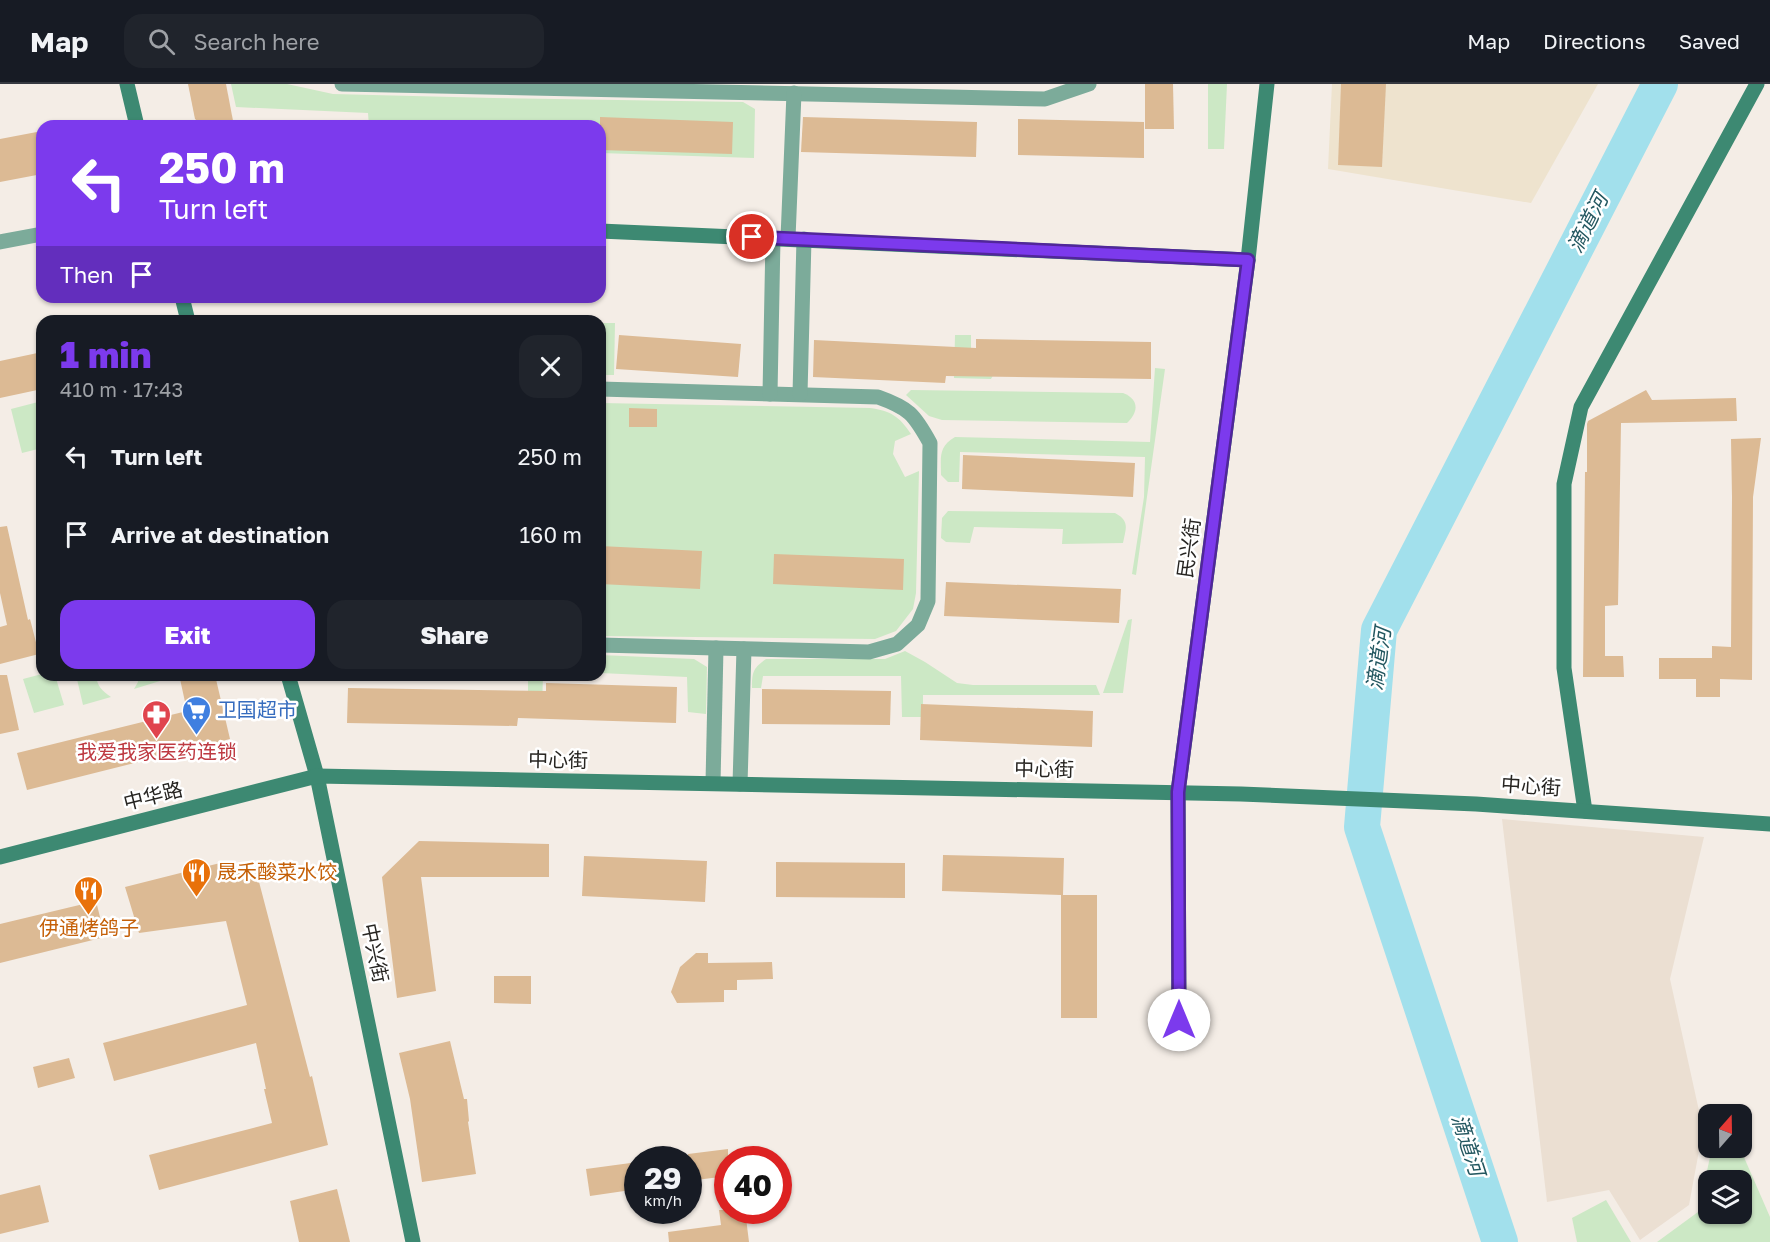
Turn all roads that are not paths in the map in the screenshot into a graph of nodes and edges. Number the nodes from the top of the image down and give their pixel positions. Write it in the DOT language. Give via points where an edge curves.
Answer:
graph roads {
  1 [pos="127,84"];
  2 [pos="342,84"];
  3 [pos="1089,84"];
  4 [pos="1267,84"];
  5 [pos="1757,84"];
  6 [pos="519,86"];
  7 [pos="825,89"];
  8 [pos="794,93"];
  9 [pos="136,120"];
  10 [pos="606,231"];
  11 [pos="36,235"];
  12 [pos="781,238"];
  13 [pos="804,239"];
  14 [pos="0,242"];
  15 [pos="1248,260"];
  16 [pos="606,389"];
  17 [pos="770,394"];
  18 [pos="800,394"];
  19 [pos="606,645"];
  20 [pos="717,648"];
  21 [pos="744,649"];
  22 [pos="290,681"];
  23 [pos="317,776"];
  24 [pos="713,783"];
  25 [pos="740,784"];
  26 [pos="1178,792"];
  27 [pos="1585,811"];
  28 [pos="1770,824"];
  29 [pos="0,857"];
  30 [pos="1179,1020"];
  31 [pos="413,1242"];
  1 -- 9 [label="street"];
  2 -- 6 [label="street"];
  3 -- 7 [label="street" via="1045,99"];
  4 -- 15 [label="street, 民兴街"];
  5 -- 27 [label="street" via="1581,407 1563,484 1564,668"];
  6 -- 8 [label="street"];
  7 -- 8 [label="street"];
  8 -- 12 [label="street"];
  10 -- 12 [label="street"];
  11 -- 14 [label="street"];
  12 -- 13 [label="street"];
  12 -- 17 [label="street"];
  13 -- 15 [label="street"];
  13 -- 18 [label="street"];
  15 -- 26 [label="street, 民兴街"];
  16 -- 17 [label="street"];
  17 -- 18 [label="street"];
  18 -- 21 [label="street" via="878,397 899,405 918,422 930,443 928,601 918,625 897,644 869,652"];
  19 -- 20 [label="street"];
  20 -- 21 [label="street"];
  20 -- 24 [label="street"];
  21 -- 25 [label="street"];
  22 -- 23 [label="street, 中兴街"];
  23 -- 24 [label="street, 中心街"];
  23 -- 29 [label="street, 中华路"];
  23 -- 31 [label="street, 中兴街"];
  24 -- 25 [label="street, 中心街"];
  25 -- 26 [label="street, 中心街"];
  26 -- 27 [label="street, 中心街"];
  26 -- 30 [label="street, 民兴街"];
  27 -- 28 [label="street, 中心街"];
}
